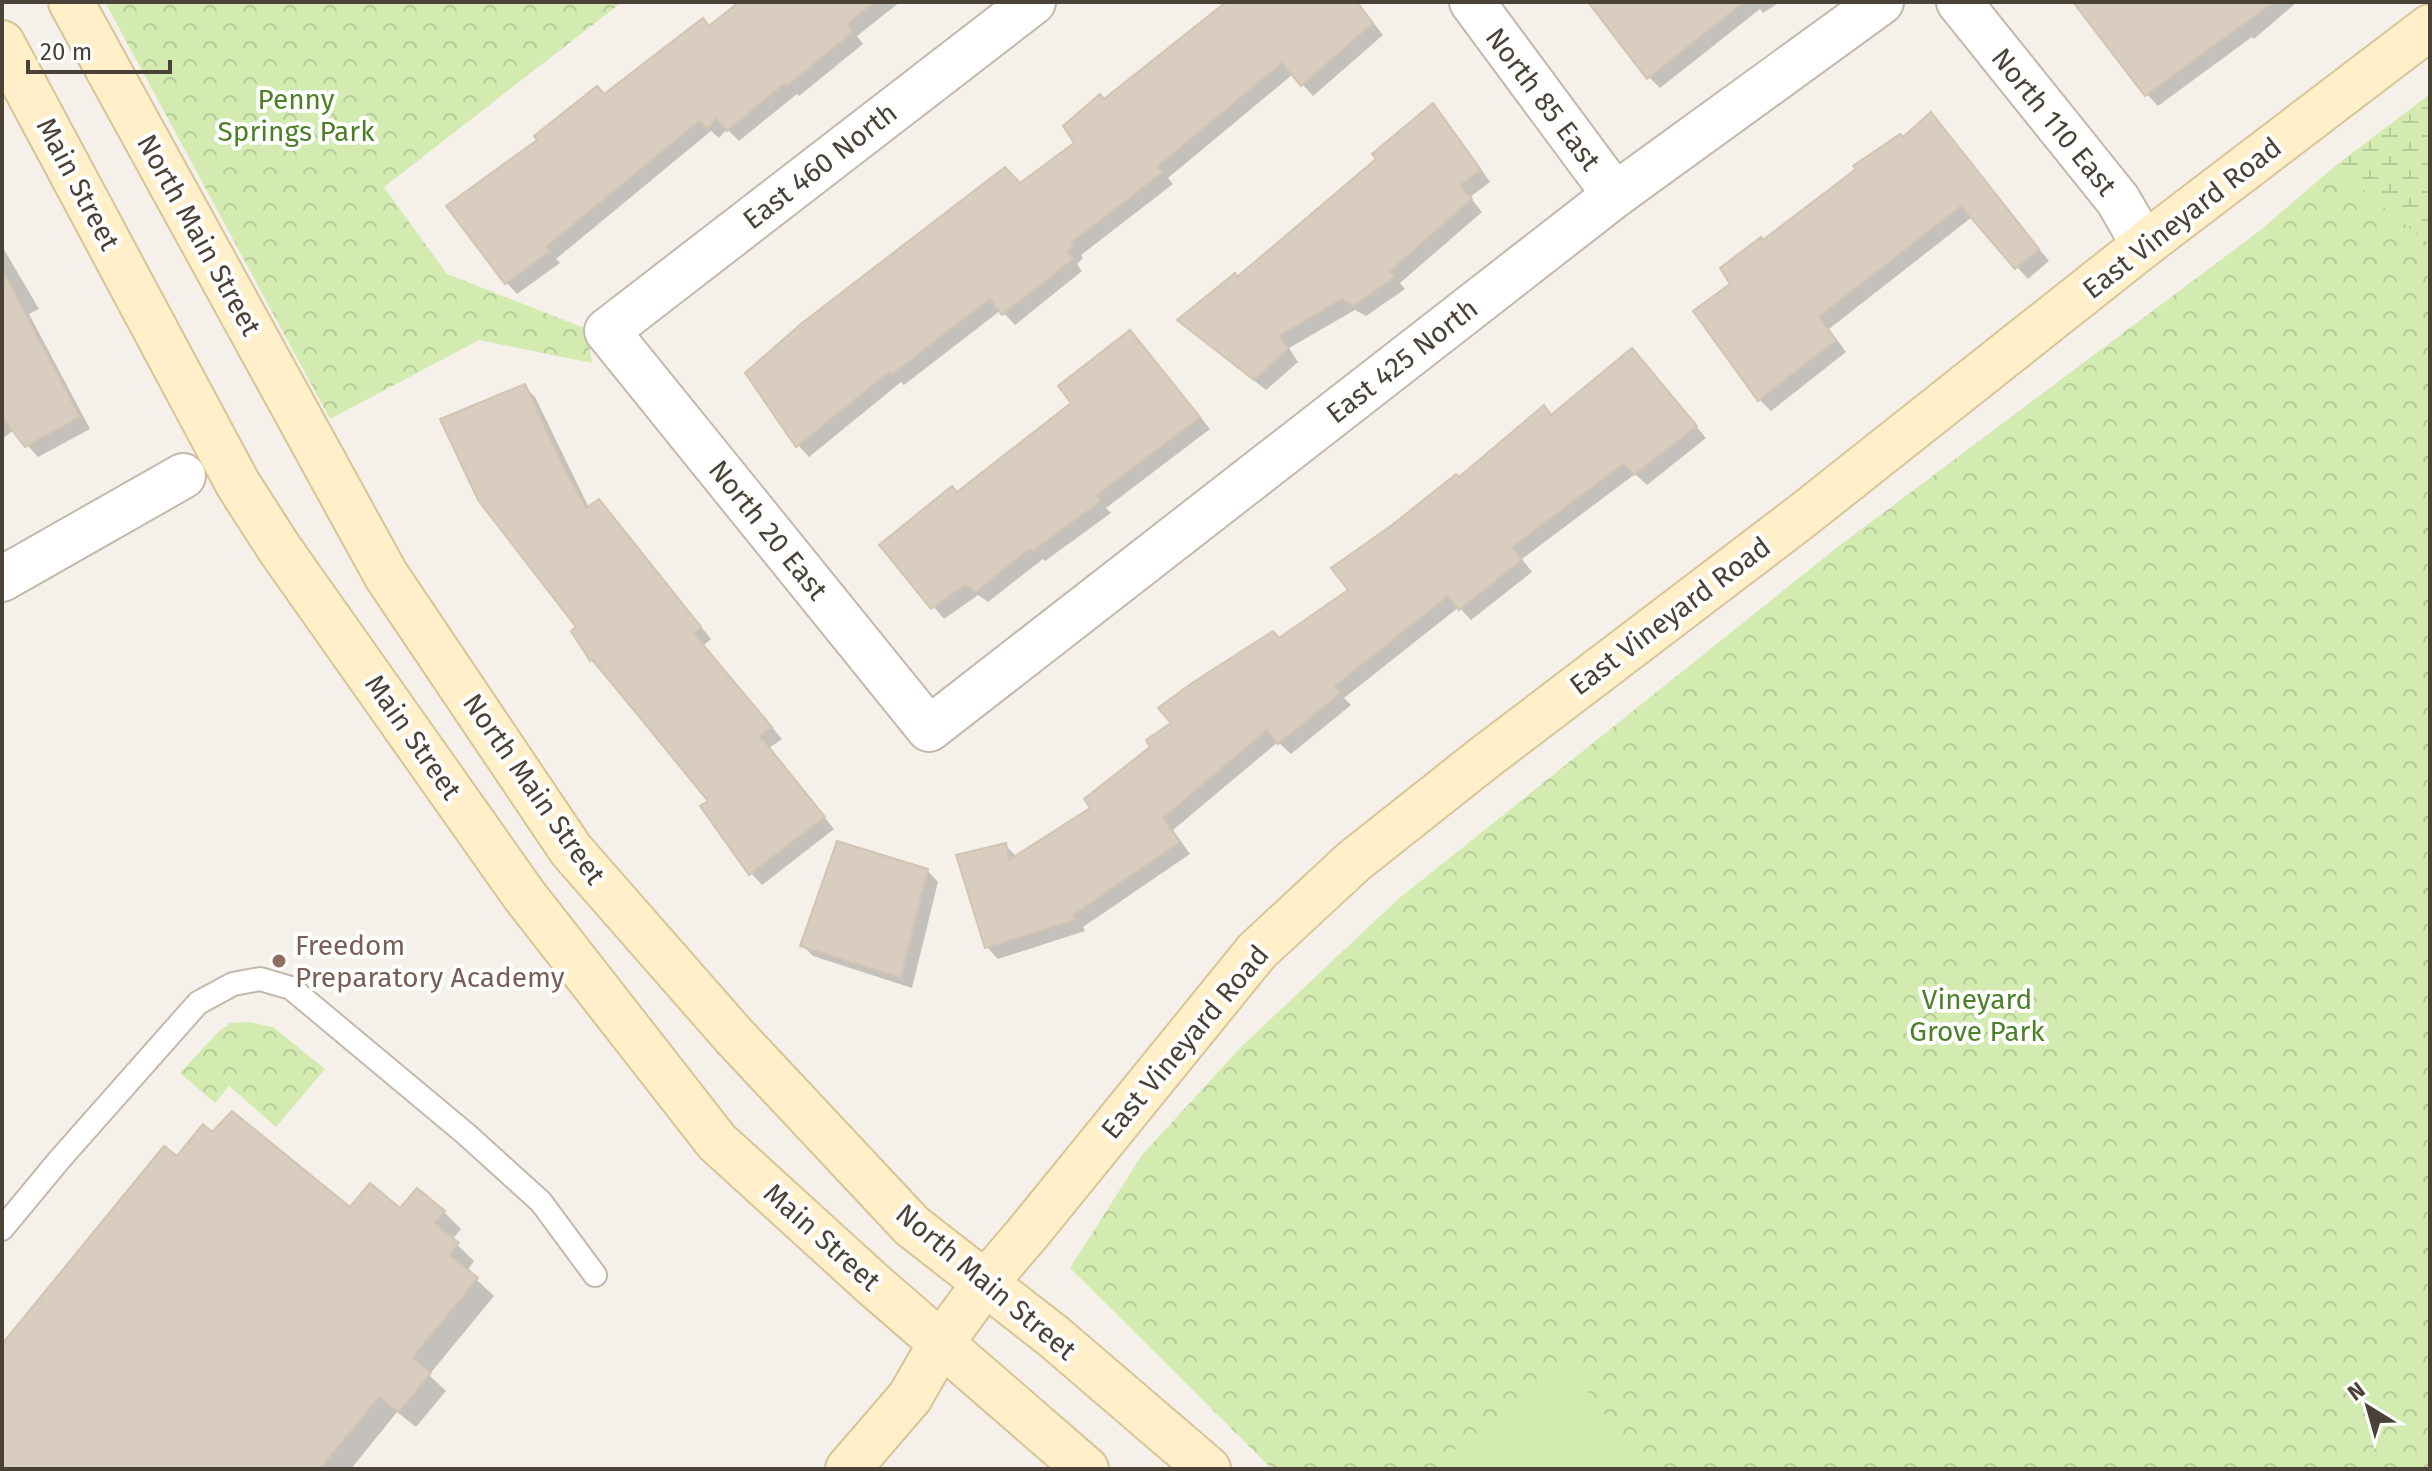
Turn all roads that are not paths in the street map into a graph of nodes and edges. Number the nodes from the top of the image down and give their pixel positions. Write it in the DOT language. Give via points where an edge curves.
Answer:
graph roads {
  1 [pos="71,2"];
  2 [pos="1033,2"];
  3 [pos="1472,2"];
  4 [pos="1881,2"];
  5 [pos="1959,2"];
  6 [pos="2430,27"];
  7 [pos="2,43"];
  8 [pos="1615,195"];
  9 [pos="2144,245"];
  10 [pos="607,331"];
  11 [pos="183,476"];
  12 [pos="238,484"];
  13 [pos="2,579"];
  14 [pos="929,729"];
  15 [pos="2,1229"];
  16 [pos="595,1275"];
  17 [pos="985,1283"];
  18 [pos="941,1343"];
  19 [pos="848,1469"];
  20 [pos="1086,1469"];
  21 [pos="1208,1469"];
  1 -- 17 [label="main road, North Main Street" via="386,575 571,850 734,1036 912,1226"];
  2 -- 10 [label="street, East 460 North"];
  3 -- 8 [label="street, North 85 East"];
  4 -- 8 [label="street, East 425 North"];
  5 -- 9 [label="street, North 110 East" via="2118,200"];
  6 -- 9 [label="main road, East Vineyard Road"];
  7 -- 12 [label="main road, Main Street"];
  8 -- 14 [label="street, East 425 North"];
  9 -- 17 [label="main road, East Vineyard Road" via="1354,861 1257,951"];
  10 -- 14 [label="street, North 20 East"];
  11 -- 12 [label="lane"];
  11 -- 13 [label="street"];
  12 -- 18 [label="main road, Main Street" via="524,895 717,1142"];
  15 -- 16 [label="lane" via="198,1003 233,984 260,979 291,988 466,1134 541,1202"];
  17 -- 18 [label="main road, East Vineyard Road"];
  17 -- 21 [label="main road, North Main Street"];
  18 -- 19 [label="main road, East Vineyard Road" via="910,1397"];
  18 -- 20 [label="main road"];
}
